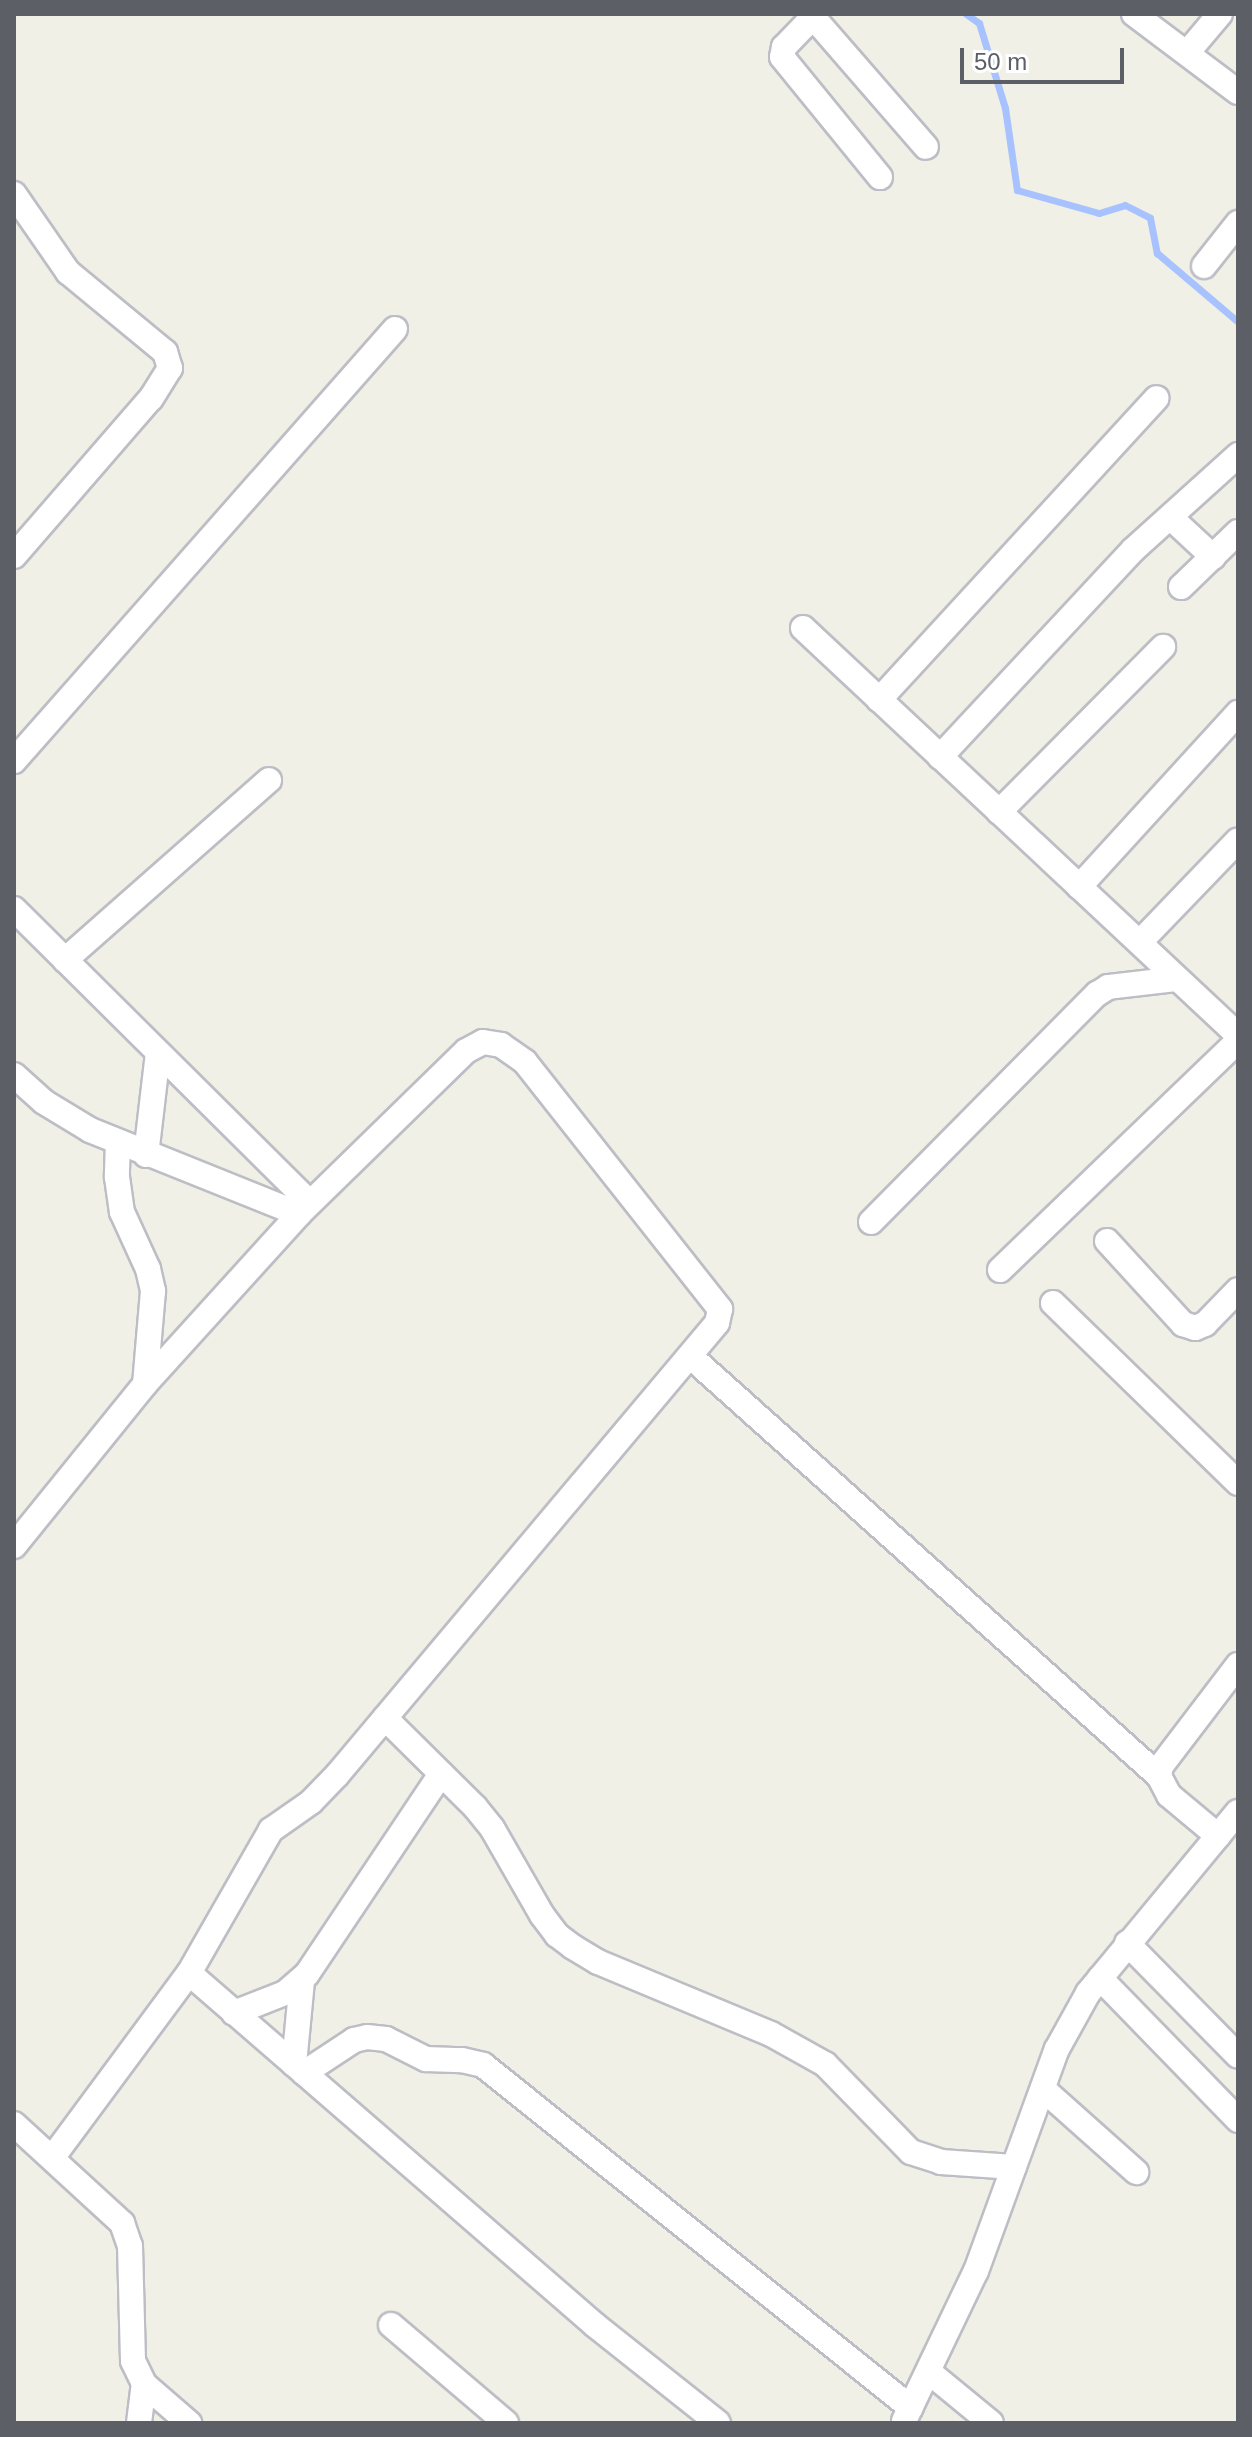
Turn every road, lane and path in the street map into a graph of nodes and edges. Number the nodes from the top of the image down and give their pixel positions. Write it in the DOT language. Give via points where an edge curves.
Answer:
graph roads {
  1 [pos="1134,14"];
  2 [pos="1220,14"];
  3 [pos="814,15"];
  4 [pos="1187,53"];
  5 [pos="1238,92"];
  6 [pos="926,147"];
  7 [pos="880,177"];
  8 [pos="14,194"];
  9 [pos="1238,223"];
  10 [pos="1204,266"];
  11 [pos="395,329"];
  12 [pos="1157,398"];
  13 [pos="1238,455"];
  14 [pos="1170,517"];
  15 [pos="1238,532"];
  16 [pos="14,556"];
  17 [pos="1213,557"];
  18 [pos="1181,587"];
  19 [pos="803,628"];
  20 [pos="1163,647"];
  21 [pos="879,700"];
  22 [pos="1238,713"];
  23 [pos="940,757"];
  24 [pos="14,761"];
  25 [pos="269,780"];
  26 [pos="999,812"];
  27 [pos="1238,840"];
  28 [pos="1079,887"];
  29 [pos="14,909"];
  30 [pos="1140,942"];
  31 [pos="65,960"];
  32 [pos="1177,979"];
  33 [pos="1238,1038"];
  34 [pos="158,1053"];
  35 [pos="14,1075"];
  36 [pos="118,1142"];
  37 [pos="146,1155"];
  38 [pos="304,1209"];
  39 [pos="871,1222"];
  40 [pos="1107,1241"];
  41 [pos="1000,1270"];
  42 [pos="1238,1290"];
  43 [pos="1053,1303"];
  44 [pos="690,1356"];
  45 [pos="145,1384"];
  46 [pos="1238,1483"];
  47 [pos="14,1546"];
  48 [pos="1238,1665"];
  49 [pos="385,1718"];
  50 [pos="441,1774"];
  51 [pos="1159,1776"];
  52 [pos="1238,1812"];
  53 [pos="1218,1836"];
  54 [pos="1127,1943"];
  55 [pos="189,1973"];
  56 [pos="1100,1978"];
  57 [pos="302,1981"];
  58 [pos="234,2013"];
  59 [pos="1238,2056"];
  60 [pos="299,2068"];
  61 [pos="1043,2089"];
  62 [pos="1238,2120"];
  63 [pos="14,2124"];
  64 [pos="52,2158"];
  65 [pos="1014,2167"];
  66 [pos="1136,2172"];
  67 [pos="391,2325"];
  68 [pos="929,2372"];
  69 [pos="144,2384"];
  70 [pos="907,2416"];
  71 [pos="139,2423"];
  72 [pos="189,2423"];
  73 [pos="506,2423"];
  74 [pos="718,2423"];
  75 [pos="991,2423"];
  1 -- 4 [label="street"];
  2 -- 4 [label="street"];
  3 -- 6 [label="street"];
  3 -- 7 [label="street" via="784,47 782,57"];
  4 -- 5 [label="street"];
  8 -- 16 [label="street" via="68,272 165,352 170,368 151,398"];
  9 -- 10 [label="street"];
  11 -- 24 [label="street"];
  12 -- 21 [label="street"];
  13 -- 14 [label="street"];
  14 -- 17 [label="street"];
  14 -- 23 [label="street"];
  15 -- 17 [label="street"];
  17 -- 18 [label="street"];
  19 -- 21 [label="street"];
  20 -- 26 [label="street"];
  21 -- 23 [label="street"];
  22 -- 28 [label="street"];
  23 -- 26 [label="street"];
  25 -- 31 [label="street"];
  26 -- 28 [label="street"];
  27 -- 30 [label="street"];
  28 -- 30 [label="street"];
  29 -- 31 [label="street"];
  30 -- 32 [label="street"];
  31 -- 34 [label="street"];
  32 -- 33 [label="street"];
  32 -- 39 [label="street" via="1108,987 1097,994"];
  33 -- 41 [label="street"];
  34 -- 37 [label="street"];
  34 -- 38 [label="street"];
  35 -- 36 [label="street" via="64,1115"];
  36 -- 37 [label="street"];
  36 -- 45 [label="street" via="120,1203 153,1291"];
  37 -- 38 [label="street"];
  38 -- 44 [label="street" via="466,1051 483,1042 501,1045 525,1062 717,1303 721,1316"];
  38 -- 45 [label="street"];
  40 -- 42 [label="street" via="1183,1324 1205,1324"];
  43 -- 46 [label="street"];
  44 -- 49 [label="street"];
  44 -- 51 [label="street"];
  45 -- 47 [label="street"];
  48 -- 51 [label="street" via="1161,1766"];
  49 -- 50 [label="street"];
  49 -- 55 [label="street" via="323,1791 271,1830"];
  50 -- 57 [label="street"];
  50 -- 65 [label="street" via="492,1828 542,1915 573,1947 771,2034 825,2064 911,2152 941,2162"];
  51 -- 53 [label="street" via="1169,1795"];
  52 -- 53 [label="street"];
  53 -- 54 [label="street"];
  54 -- 56 [label="street"];
  54 -- 59 [label="street"];
  55 -- 58 [label="street"];
  55 -- 64 [label="street"];
  56 -- 61 [label="street" via="1057,2049"];
  56 -- 62 [label="street"];
  57 -- 58 [label="street"];
  57 -- 60 [label="street"];
  58 -- 60 [label="street"];
  60 -- 70 [label="street" via="367,2037 386,2039 426,2059 483,2065"];
  60 -- 74 [label="street" via="595,2325"];
  61 -- 65 [label="street"];
  61 -- 66 [label="street"];
  63 -- 64 [label="street"];
  64 -- 69 [label="street" via="112,2211 128,2234 133,2361"];
  65 -- 68 [label="street" via="976,2271"];
  67 -- 73 [label="street"];
  68 -- 70 [label="street"];
  68 -- 75 [label="street"];
  69 -- 71 [label="street"];
  69 -- 72 [label="street"];
}
